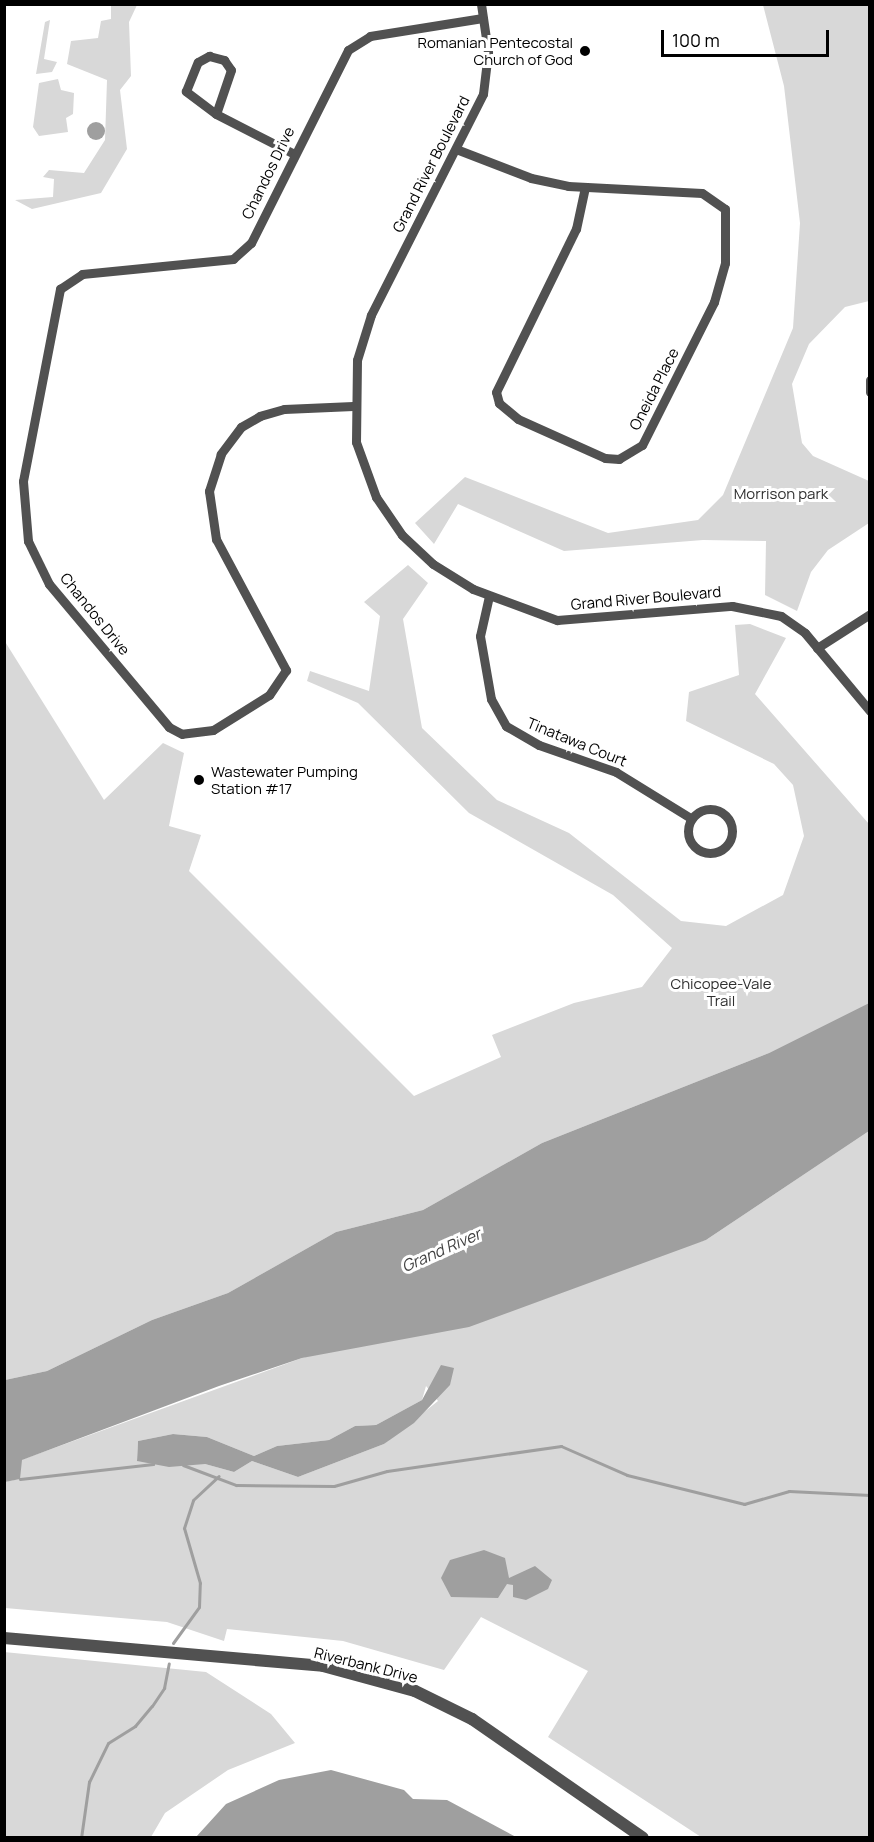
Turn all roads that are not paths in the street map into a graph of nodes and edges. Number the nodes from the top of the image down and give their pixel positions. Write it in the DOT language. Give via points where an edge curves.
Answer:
graph roads {
  1 [pos="481,4"];
  2 [pos="483,18"];
  3 [pos="216,114"];
  4 [pos="456,149"];
  5 [pos="294,154"];
  6 [pos="585,187"];
  7 [pos="870,380"];
  8 [pos="870,392"];
  9 [pos="353,406"];
  10 [pos="489,596"];
  11 [pos="870,614"];
  12 [pos="817,648"];
  13 [pos="870,711"];
  14 [pos="692,819"];
  15 [pos="4,1638"];
  16 [pos="643,1838"];
  1 -- 2 [label="street, Grand River Boulevard"];
  2 -- 4 [label="street, Grand River Boulevard" via="488,52 483,93"];
  2 -- 5 [label="street, Chandos Drive" via="358,41 340,62"];
  3 -- 3 [label="street" via="231,70 224,60 208,56 198,62 186,91"];
  3 -- 5 [label="street"];
  4 -- 6 [label="street, Oneida Place" via="531,178"];
  4 -- 9 [label="street, Grand River Boulevard" via="371,315 357,360"];
  5 -- 9 [label="street, Chandos Drive" via="251,243 233,259 82,274 67,280 57,300 23,481 28,541 49,584 169,727 182,734 213,730 269,694 286,670 216,539 209,492 221,454 241,427 260,416 284,409"];
  6 -- 6 [label="street, Oneida Place" via="576,229 496,392 506,412 518,419 605,458 619,459 642,445 714,302 722,281 728,223 725,209 712,196"];
  7 -- 8 [label="street"];
  9 -- 10 [label="street, Grand River Boulevard" via="362,460 386,513 433,564"];
  10 -- 12 [label="street, Grand River Boulevard" via="557,620 751,608 791,622"];
  10 -- 14 [label="street, Tinatawa Court" via="480,636 491,699 506,726 539,745 616,772"];
  11 -- 12 [label="street"];
  12 -- 13 [label="street, Grand River Boulevard"];
  14 -- 14 [label="street" via="689,837 698,849 711,853 728,845 733,831 721,811 701,811"];
  15 -- 16 [label="street, Riverbank Drive" via="323,1666 415,1692 472,1719"];
}
